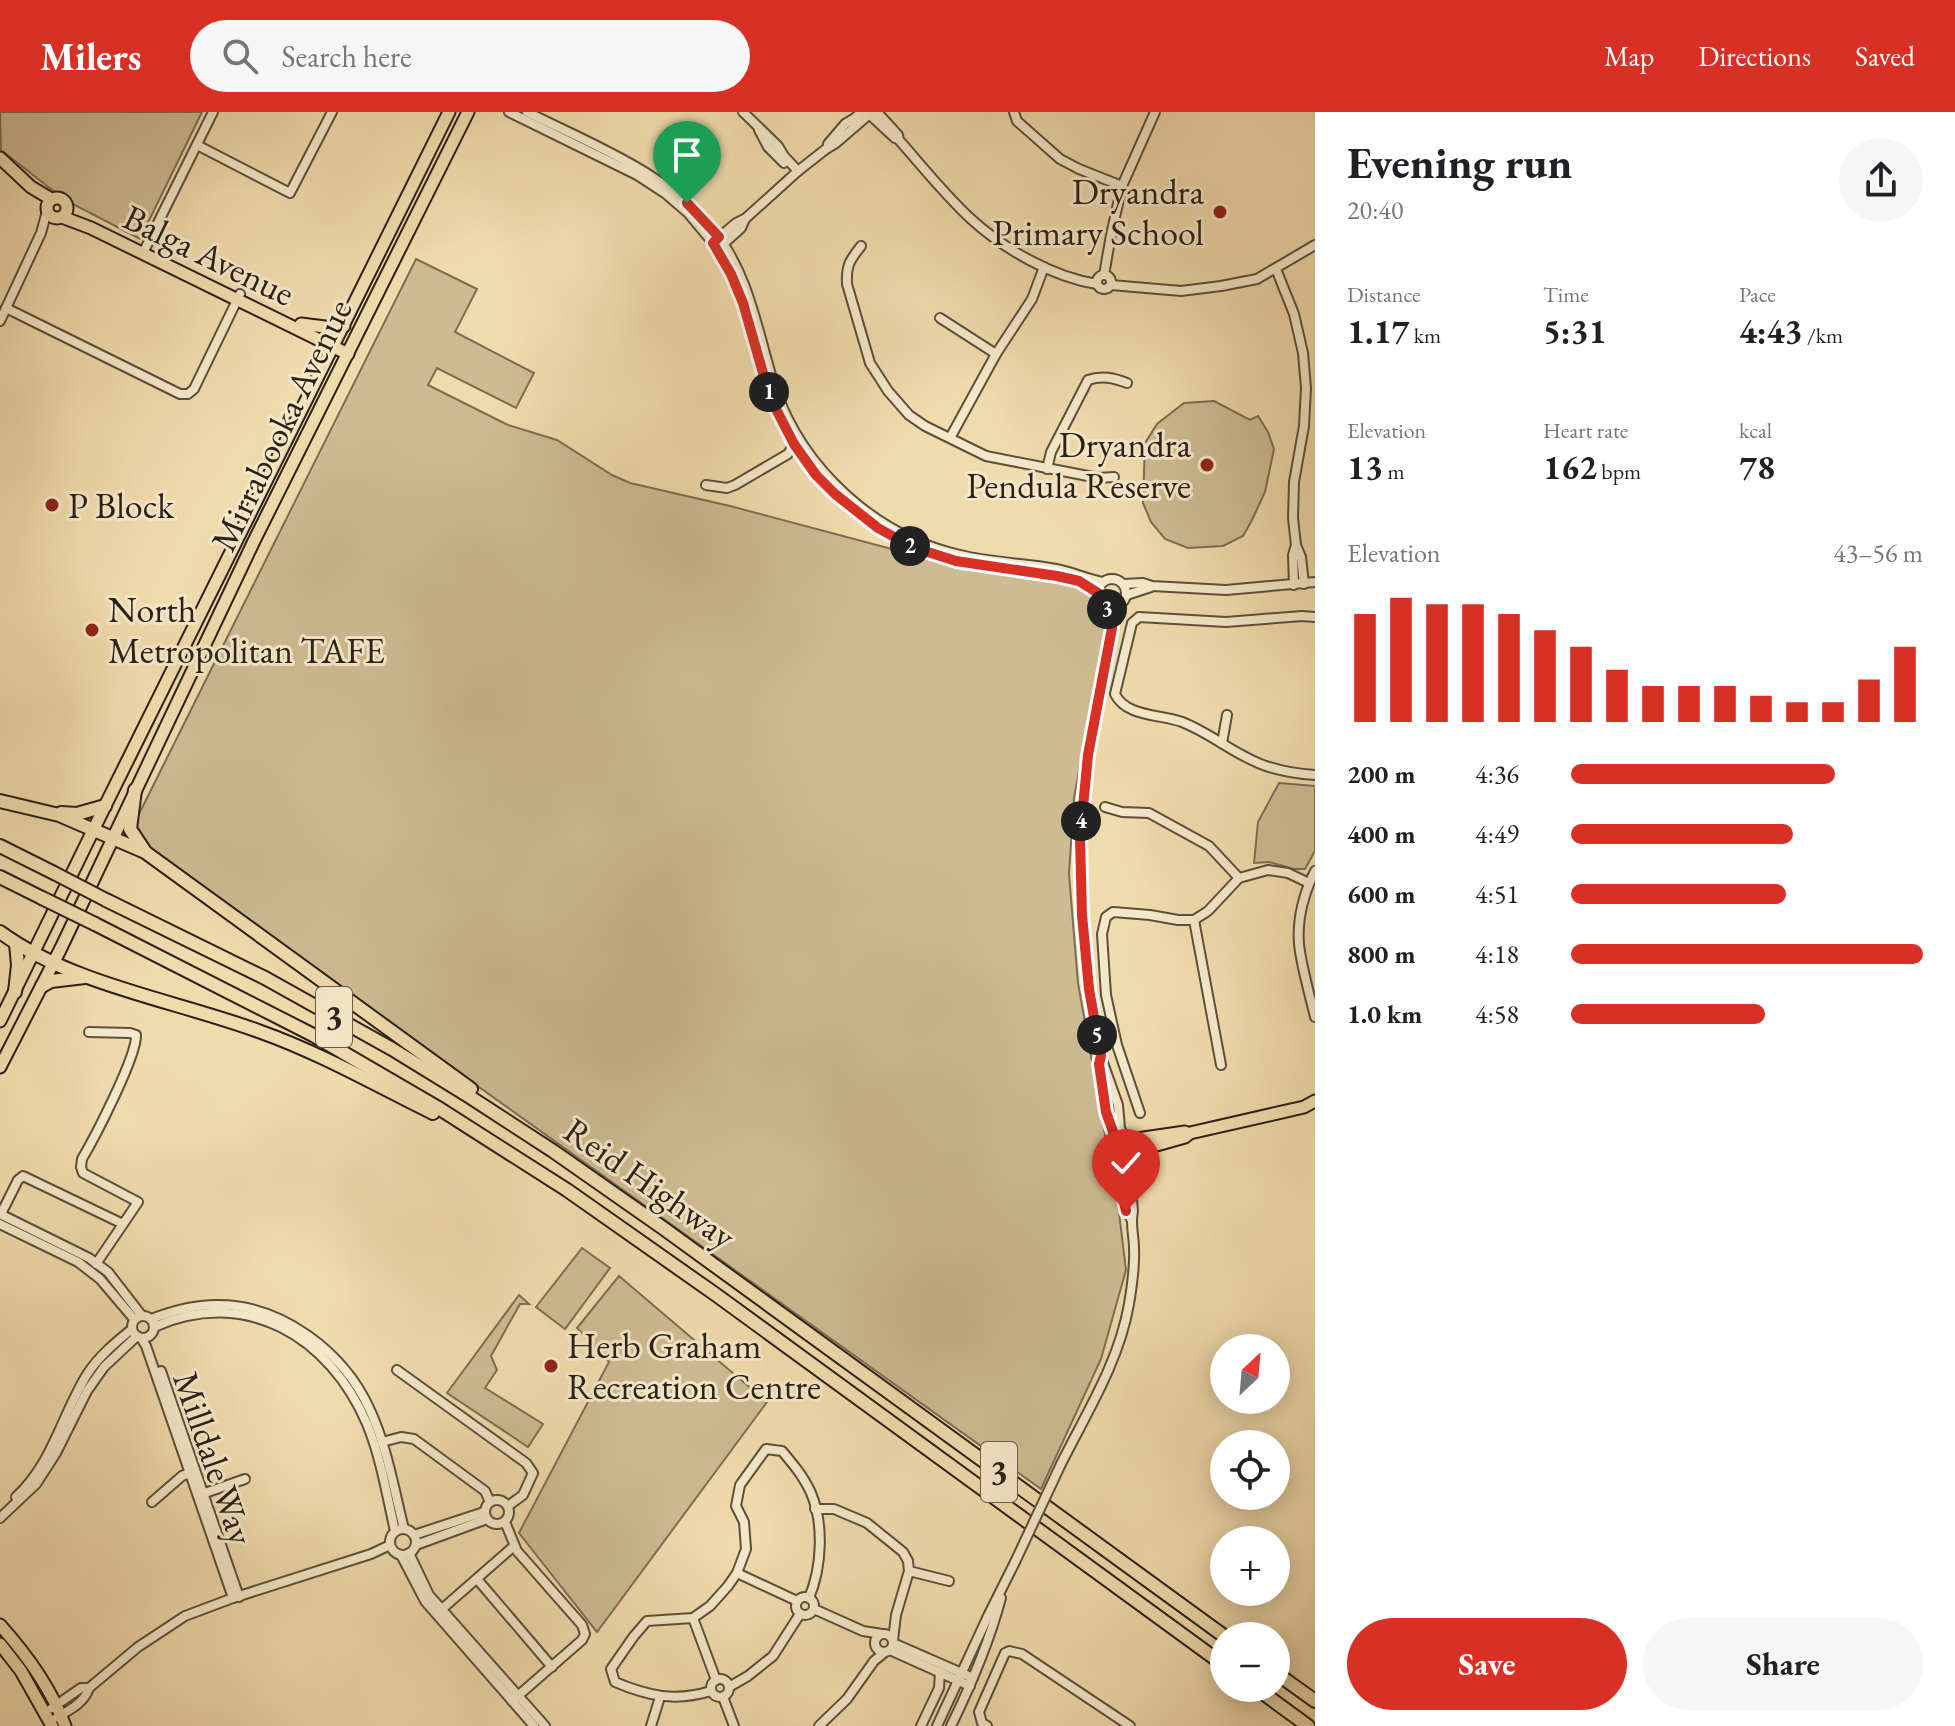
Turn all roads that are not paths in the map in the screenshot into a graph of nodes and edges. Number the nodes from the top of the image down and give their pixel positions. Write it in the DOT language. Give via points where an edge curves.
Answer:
graph roads {
  1 [pos="213,112"];
  2 [pos="332,112"];
  3 [pos="449,112"];
  4 [pos="468,112"];
  5 [pos="509,112"];
  6 [pos="527,112"];
  7 [pos="743,112"];
  8 [pos="869,112"];
  9 [pos="1014,112"];
  10 [pos="1155,112"];
  11 [pos="197,145"];
  12 [pos="0,158"];
  13 [pos="0,167"];
  14 [pos="796,173"];
  15 [pos="1122,186"];
  16 [pos="54,210"];
  17 [pos="403,242"];
  18 [pos="718,244"];
  19 [pos="1315,245"];
  20 [pos="861,246"];
  21 [pos="145,249"];
  22 [pos="1044,267"];
  23 [pos="1276,269"];
  24 [pos="368,275"];
  25 [pos="1104,275"];
  26 [pos="1097,284"];
  27 [pos="1111,285"];
  28 [pos="239,297"];
  29 [pos="6,308"];
  30 [pos="940,318"];
  31 [pos="0,321"];
  32 [pos="301,324"];
  33 [pos="344,326"];
  34 [pos="312,336"];
  35 [pos="335,344"];
  36 [pos="348,354"];
  37 [pos="996,354"];
  38 [pos="317,380"];
  39 [pos="1127,383"];
  40 [pos="950,438"];
  41 [pos="794,444"];
  42 [pos="788,454"];
  43 [pos="802,455"];
  44 [pos="1047,469"];
  45 [pos="270,474"];
  46 [pos="1114,477"];
  47 [pos="284,481"];
  48 [pos="706,485"];
  49 [pos="1296,545"];
  50 [pos="1103,582"];
  51 [pos="1315,582"];
  52 [pos="1124,584"];
  53 [pos="1304,584"];
  54 [pos="1294,585"];
  55 [pos="1152,586"];
  56 [pos="1098,593"];
  57 [pos="1127,595"];
  58 [pos="1119,605"];
  59 [pos="1107,606"];
  60 [pos="1315,617"];
  61 [pos="1112,628"];
  62 [pos="1227,715"];
  63 [pos="1222,743"];
  64 [pos="1315,775"];
  65 [pos="135,790"];
  66 [pos="0,801"];
  67 [pos="105,806"];
  68 [pos="1105,807"];
  69 [pos="42,811"];
  70 [pos="93,830"];
  71 [pos="113,839"];
  72 [pos="0,846"];
  73 [pos="145,852"];
  74 [pos="1315,871"];
  75 [pos="0,877"];
  76 [pos="1239,878"];
  77 [pos="1309,883"];
  78 [pos="1194,920"];
  79 [pos="0,932"];
  80 [pos="16,944"];
  81 [pos="34,954"];
  82 [pos="54,963"];
  83 [pos="88,976"];
  84 [pos="42,986"];
  85 [pos="15,992"];
  86 [pos="1315,1017"];
  87 [pos="0,1021"];
  88 [pos="89,1032"];
  89 [pos="3,1053"];
  90 [pos="1101,1056"];
  91 [pos="1221,1065"];
  92 [pos="0,1067"];
  93 [pos="1311,1105"];
  94 [pos="1140,1113"];
  95 [pos="497,1144"];
  96 [pos="1126,1145"];
  97 [pos="553,1151"];
  98 [pos="1116,1154"];
  99 [pos="0,1214"];
  100 [pos="1131,1220"];
  101 [pos="0,1224"];
  102 [pos="123,1224"];
  103 [pos="96,1264"];
  104 [pos="142,1327"];
  105 [pos="317,1347"];
  106 [pos="397,1370"];
  107 [pos="382,1442"];
  108 [pos="193,1471"];
  109 [pos="245,1479"];
  110 [pos="200,1494"];
  111 [pos="392,1496"];
  112 [pos="152,1502"];
  113 [pos="490,1502"];
  114 [pos="508,1506"];
  115 [pos="815,1509"];
  116 [pos="0,1511"];
  117 [pos="485,1516"];
  118 [pos="0,1518"];
  119 [pos="505,1522"];
  120 [pos="399,1530"];
  121 [pos="415,1540"];
  122 [pos="390,1545"];
  123 [pos="514,1546"];
  124 [pos="405,1554"];
  125 [pos="909,1571"];
  126 [pos="737,1573"];
  127 [pos="477,1579"];
  128 [pos="949,1581"];
  129 [pos="1004,1586"];
  130 [pos="236,1598"];
  131 [pos="809,1598"];
  132 [pos="797,1601"];
  133 [pos="442,1609"];
  134 [pos="814,1609"];
  135 [pos="800,1614"];
  136 [pos="693,1618"];
  137 [pos="0,1625"];
  138 [pos="1210,1626"];
  139 [pos="885,1643"];
  140 [pos="0,1644"];
  141 [pos="472,1648"];
  142 [pos="1210,1655"];
  143 [pos="552,1667"];
  144 [pos="940,1672"];
  145 [pos="959,1677"];
  146 [pos="716,1680"];
  147 [pos="972,1682"];
  148 [pos="1290,1683"];
  149 [pos="729,1687"];
  150 [pos="711,1691"];
  151 [pos="660,1697"];
  152 [pos="723,1697"];
  153 [pos="515,1698"];
  154 [pos="1315,1701"];
  155 [pos="1275,1702"];
  156 [pos="55,1718"];
  157 [pos="534,1726"];
  158 [pos="545,1726"];
  159 [pos="651,1726"];
  160 [pos="734,1726"];
  161 [pos="819,1726"];
  162 [pos="921,1726"];
  163 [pos="937,1726"];
  164 [pos="951,1726"];
  165 [pos="987,1726"];
  166 [pos="1130,1726"];
  167 [pos="1308,1726"];
  1 -- 11 [label="street"];
  2 -- 11 [label="street" via="290,193"];
  3 -- 24 [label="main road, Mirrabooka Avenue"];
  4 -- 17 [label="main road, Mirrabooka Avenue"];
  5 -- 18 [label="street" via="653,185"];
  6 -- 18 [label="street" via="655,177 687,203"];
  7 -- 14 [label="street" via="768,147"];
  8 -- 14 [label="street"];
  8 -- 22 [label="street" via="971,218"];
  9 -- 15 [label="street" via="1017,121 1060,159"];
  10 -- 15 [label="street"];
  11 -- 21 [label="street"];
  12 -- 16 [label="main road, Balga Avenue"];
  13 -- 16 [label="main road, Balga Avenue"];
  14 -- 18 [label="street"];
  15 -- 25 [label="street"];
  16 -- 21 [label="main road, Balga Avenue"];
  16 -- 28 [label="main road, Balga Avenue"];
  16 -- 29 [label="street"];
  17 -- 24 [label="main road" via="392,243"];
  17 -- 36 [label="main road, Mirrabooka Avenue"];
  18 -- 41 [label="street" via="743,303 769,394"];
  18 -- 50 [label="street" via="736,267 791,424 836,485 880,521 932,547"];
  19 -- 23 [label="street"];
  20 -- 40 [label="street" via="846,272 870,363 909,415"];
  21 -- 28 [label="main road, Balga Avenue"];
  22 -- 26 [label="street"];
  22 -- 37 [label="street" via="1032,299"];
  23 -- 27 [label="street" via="1257,279 1181,291"];
  23 -- 49 [label="street" via="1294,314 1306,388 1294,482"];
  24 -- 33 [label="main road, Mirrabooka Avenue"];
  25 -- 26 [label="street"];
  25 -- 27 [label="street"];
  26 -- 27 [label="street" via="1105,289"];
  28 -- 29 [label="street" via="188,394"];
  28 -- 32 [label="main road, Balga Avenue"];
  28 -- 34 [label="main road, Balga Avenue"];
  29 -- 31 [label="street"];
  30 -- 37 [label="street"];
  32 -- 33 [label="main road"];
  32 -- 35 [label="main road, Balga Avenue"];
  33 -- 35 [label="main road, Mirrabooka Avenue"];
  34 -- 35 [label="main road, Balga Avenue"];
  34 -- 38 [label="main road" via="319,350"];
  35 -- 36 [label="main road, Balga Avenue"];
  35 -- 38 [label="main road, Mirrabooka Avenue"];
  36 -- 47 [label="main road, Mirrabooka Avenue"];
  37 -- 40 [label="street"];
  38 -- 45 [label="main road, Mirrabooka Avenue"];
  39 -- 44 [label="street" via="1088,380"];
  40 -- 44 [label="street" via="986,456"];
  41 -- 42 [label="street"];
  41 -- 43 [label="street"];
  42 -- 43 [label="street"];
  42 -- 48 [label="street" via="735,485"];
  43 -- 56 [label="street" via="845,503 912,547 956,561 1079,581"];
  44 -- 46 [label="street"];
  45 -- 47 [label="main road"];
  45 -- 67 [label="main road, Mirrabooka Avenue"];
  47 -- 65 [label="main road, Mirrabooka Avenue"];
  49 -- 53 [label="street"];
  49 -- 54 [label="street"];
  50 -- 52 [label="street" via="1115,579"];
  50 -- 56 [label="street"];
  51 -- 53 [label="street"];
  52 -- 55 [label="street"];
  52 -- 57 [label="street"];
  53 -- 54 [label="street"];
  54 -- 55 [label="street" via="1226,590"];
  55 -- 57 [label="street"];
  56 -- 59 [label="street"];
  57 -- 58 [label="street"];
  58 -- 59 [label="street"];
  58 -- 61 [label="street"];
  59 -- 61 [label="street"];
  60 -- 63 [label="street" via="1226,622 1139,617 1132,623 1115,694 1119,702 1186,723"];
  61 -- 90 [label="street" via="1088,755 1080,838 1083,930"];
  62 -- 63 [label="street"];
  63 -- 64 [label="street" via="1265,766"];
  65 -- 71 [label="main road, Mirrabooka Avenue"];
  65 -- 73 [label="highway" via="130,829"];
  66 -- 69 [label="highway"];
  67 -- 69 [label="highway" via="77,814"];
  67 -- 70 [label="main road, Mirrabooka Avenue"];
  68 -- 76 [label="street" via="1149,813 1209,846"];
  69 -- 70 [label="highway"];
  70 -- 71 [label="highway"];
  70 -- 81 [label="main road, Mirrabooka Avenue"];
  71 -- 73 [label="highway"];
  71 -- 82 [label="main road, Mirrabooka Avenue"];
  72 -- 97 [label="highway, Reid Highway / 3, bridge" via="265,978 392,1049"];
  73 -- 97 [label="highway"];
  74 -- 77 [label="street"];
  75 -- 95 [label="highway, Reid Highway / 3, bridge" via="313,1035"];
  76 -- 77 [label="street" via="1268,870"];
  76 -- 78 [label="street"];
  77 -- 86 [label="street" via="1299,943"];
  78 -- 91 [label="street"];
  78 -- 94 [label="street" via="1113,912 1102,926 1106,995"];
  79 -- 80 [label="highway"];
  80 -- 81 [label="highway"];
  80 -- 85 [label="highway"];
  81 -- 82 [label="highway"];
  81 -- 85 [label="main road, Mirrabooka Avenue"];
  82 -- 83 [label="highway"];
  82 -- 84 [label="main road, Mirrabooka Avenue"];
  83 -- 84 [label="highway"];
  83 -- 95 [label="highway" via="265,1033"];
  84 -- 89 [label="main road, Mirrabooka Avenue"];
  85 -- 87 [label="main road, Mirrabooka Avenue"];
  88 -- 102 [label="street" via="136,1035 126,1071 81,1167 83,1173 138,1202"];
  89 -- 92 [label="main road, Mirrabooka Avenue"];
  90 -- 96 [label="street"];
  90 -- 96 [label="street" via="1107,1117"];
  93 -- 96 [label="main road"];
  95 -- 142 [label="highway, Reid Highway / 3" via="682,1270"];
  96 -- 98 [label="street" via="1122,1157"];
  96 -- 98 [label="street" via="1113,1146"];
  96 -- 100 [label="street"];
  97 -- 138 [label="highway, Reid Highway / 3"];
  98 -- 100 [label="street"];
  99 -- 102 [label="street" via="23,1176"];
  99 -- 103 [label="street, Milldale Way"];
  100 -- 129 [label="street, bridge" via="1134,1269 1119,1341"];
  101 -- 104 [label="street, Milldale Way" via="78,1262"];
  102 -- 103 [label="street"];
  103 -- 104 [label="street, Milldale Way" via="108,1272"];
  104 -- 105 [label="street" via="174,1311 234,1306 291,1324"];
  104 -- 108 [label="street, Milldale Way"];
  104 -- 116 [label="street" via="109,1348 89,1372 38,1473"];
  104 -- 118 [label="street" via="87,1391 36,1484"];
  105 -- 107 [label="street" via="329,1352 356,1383"];
  105 -- 111 [label="street" via="360,1411"];
  106 -- 114 [label="street" via="526,1463 533,1473 523,1495"];
  107 -- 111 [label="street"];
  107 -- 113 [label="street" via="414,1439 485,1491"];
  108 -- 110 [label="street, Milldale Way"];
  108 -- 112 [label="street"];
  109 -- 110 [label="street"];
  110 -- 130 [label="street, Milldale Way"];
  111 -- 120 [label="street"];
  113 -- 114 [label="street"];
  113 -- 117 [label="street"];
  114 -- 119 [label="street"];
  115 -- 125 [label="street" via="834,1509 867,1523 903,1552"];
  115 -- 126 [label="street" via="799,1471 782,1451 766,1449 740,1485 736,1506 744,1522 746,1549"];
  115 -- 131 [label="street" via="818,1563"];
  117 -- 119 [label="street" via="495,1525"];
  117 -- 121 [label="street"];
  119 -- 123 [label="street"];
  120 -- 121 [label="street"];
  120 -- 122 [label="street"];
  121 -- 124 [label="street"];
  122 -- 124 [label="street"];
  122 -- 130 [label="street"];
  123 -- 127 [label="street"];
  123 -- 143 [label="street" via="585,1634"];
  124 -- 133 [label="street"];
  124 -- 141 [label="street" via="425,1601"];
  125 -- 128 [label="street"];
  125 -- 139 [label="street"];
  126 -- 132 [label="street"];
  126 -- 136 [label="street"];
  127 -- 133 [label="street"];
  127 -- 143 [label="street"];
  129 -- 145 [label="street"];
  129 -- 147 [label="street"];
  130 -- 156 [label="street" via="165,1628 89,1688 81,1688"];
  131 -- 132 [label="street"];
  131 -- 134 [label="street"];
  132 -- 135 [label="street"];
  133 -- 141 [label="street"];
  134 -- 135 [label="street"];
  134 -- 139 [label="street"];
  135 -- 149 [label="street" via="773,1656"];
  136 -- 146 [label="street"];
  136 -- 151 [label="street" via="647,1621 611,1669 615,1682"];
  137 -- 156 [label="main road" via="32,1663"];
  139 -- 144 [label="street"];
  139 -- 145 [label="street"];
  139 -- 161 [label="street" via="847,1699"];
  140 -- 156 [label="main road"];
  141 -- 153 [label="street"];
  143 -- 153 [label="street"];
  144 -- 145 [label="street"];
  144 -- 162 [label="street" via="939,1688"];
  145 -- 147 [label="street"];
  145 -- 163 [label="street"];
  146 -- 149 [label="street"];
  146 -- 150 [label="street"];
  147 -- 164 [label="street"];
  148 -- 154 [label="highway"];
  149 -- 152 [label="street"];
  150 -- 151 [label="street"];
  150 -- 152 [label="street"];
  151 -- 159 [label="street"];
  152 -- 160 [label="street"];
  153 -- 157 [label="street"];
  153 -- 158 [label="street"];
  155 -- 167 [label="highway"];
  165 -- 166 [label="street" via="979,1712 1009,1651 1022,1654"];
}
